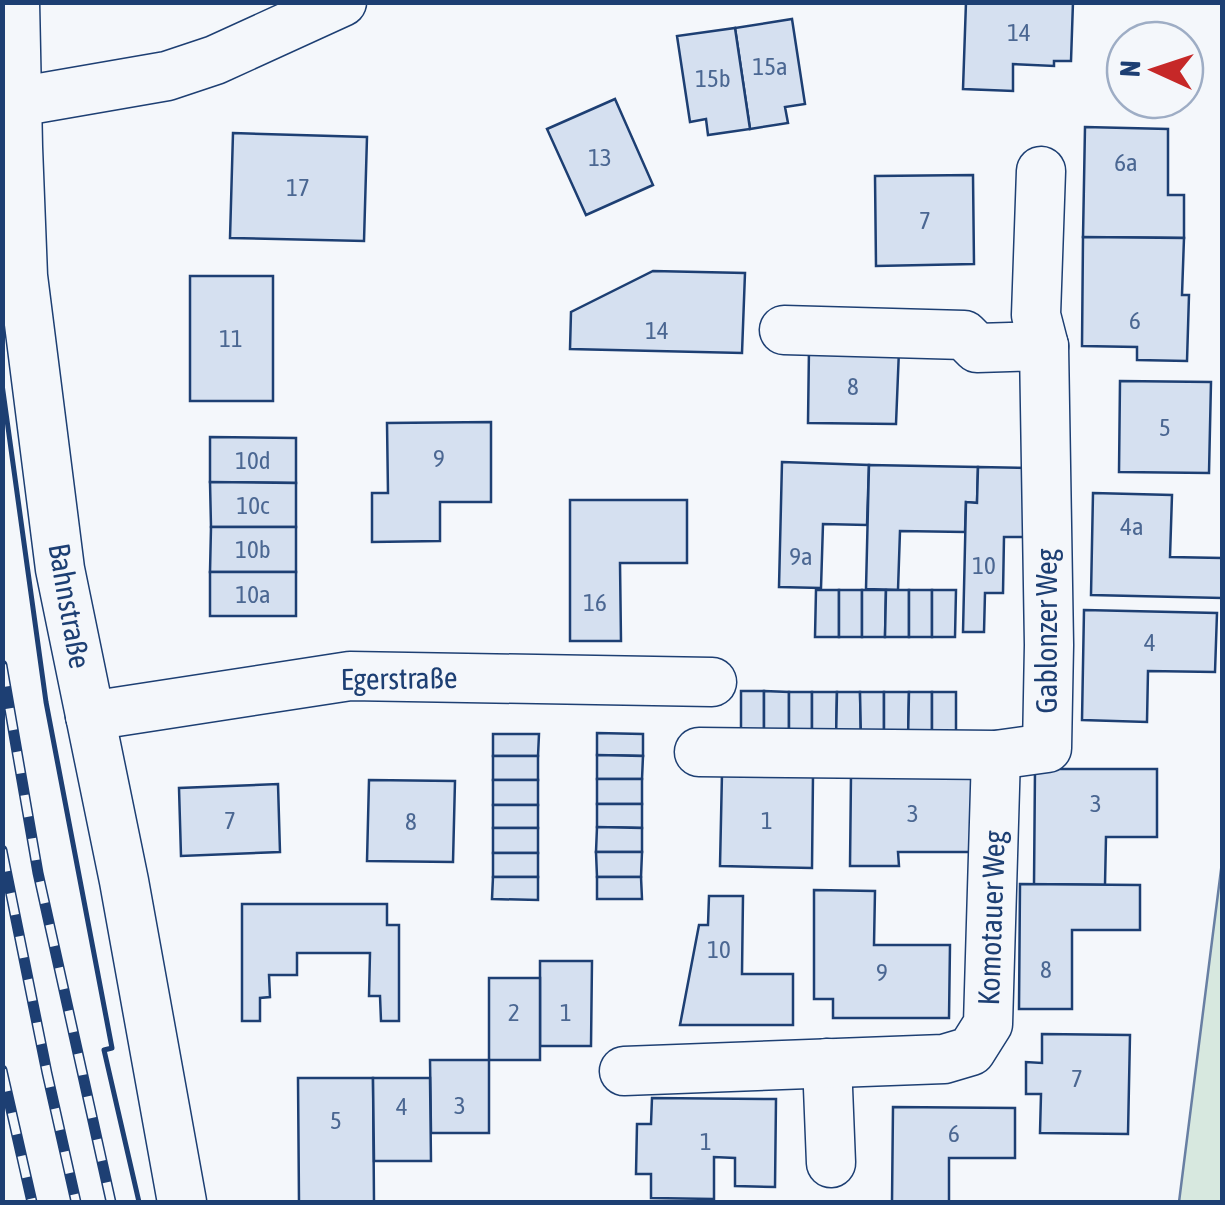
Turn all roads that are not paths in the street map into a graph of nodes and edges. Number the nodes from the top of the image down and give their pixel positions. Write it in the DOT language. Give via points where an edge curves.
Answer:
graph roads {
  1 [pos="15,2"];
  2 [pos="342,2"];
  3 [pos="17,102"];
  4 [pos="1041,171"];
  5 [pos="784,330"];
  6 [pos="1044,346"];
  7 [pos="712,682"];
  8 [pos="90,716"];
  9 [pos="699,752"];
  10 [pos="996,755"];
  11 [pos="827,1063"];
  12 [pos="624,1071"];
  13 [pos="832,1163"];
  14 [pos="182,1202"];
  1 -- 3 [label="street, Bahnstraße"];
  2 -- 3 [label="street" via="167,76"];
  3 -- 8 [label="street, Bahnstraße" via="23,276 60,569"];
  4 -- 6 [label="street, Gablonzer Weg" via="1036,314"];
  5 -- 6 [label="street" via="964,335 976,348"];
  6 -- 10 [label="street, Gablonzer Weg" via="1046,748"];
  7 -- 8 [label="street, Egerstraße" via="350,676"];
  8 -- 14 [label="street, Bahnstraße"];
  9 -- 10 [label="street, Gablonzer Weg"];
  10 -- 11 [label="street, Komotauer Weg" via="988,1024 971,1050 944,1059"];
  11 -- 12 [label="street, Komotauer Weg"];
  11 -- 13 [label="street"];
}
